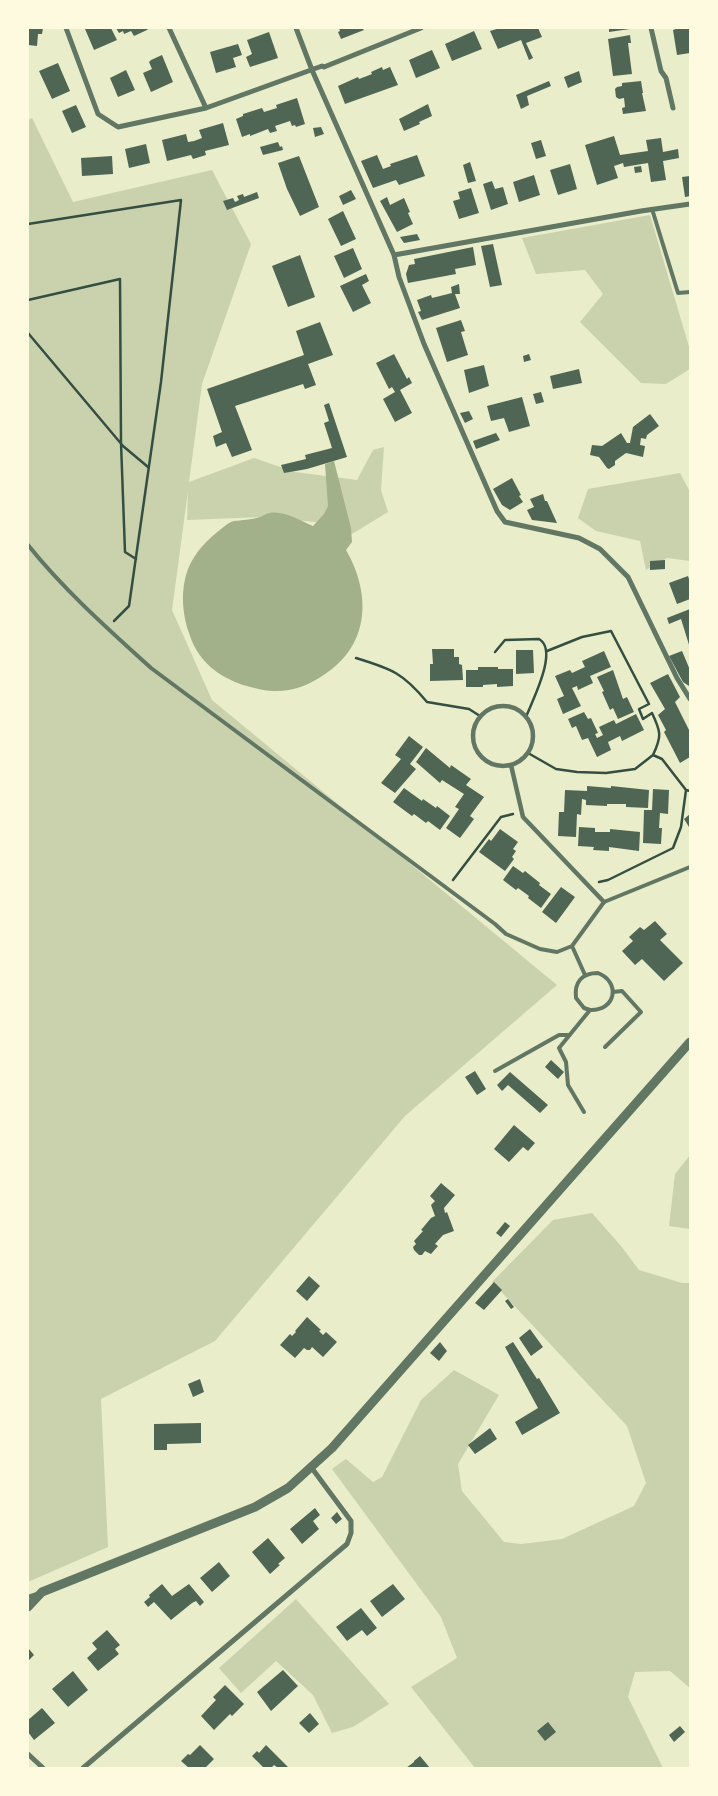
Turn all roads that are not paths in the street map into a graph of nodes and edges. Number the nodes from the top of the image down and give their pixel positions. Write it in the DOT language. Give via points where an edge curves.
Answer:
graph roads {
  1 [pos="66,28"];
  2 [pos="169,28"];
  3 [pos="296,28"];
  4 [pos="421,28"];
  5 [pos="651,28"];
  6 [pos="312,70"];
  7 [pos="206,108"];
  8 [pos="673,108"];
  9 [pos="690,204"];
  10 [pos="652,209"];
  11 [pos="394,255"];
  12 [pos="690,292"];
  13 [pos="28,545"];
  14 [pos="690,699"];
  15 [pos="511,766"];
  16 [pos="690,866"];
  17 [pos="604,902"];
  18 [pos="572,946"];
  19 [pos="585,975"];
  20 [pos="613,992"];
  21 [pos="590,1010"];
  22 [pos="568,1035"];
  23 [pos="690,1042"];
  24 [pos="605,1047"];
  25 [pos="495,1071"];
  26 [pos="584,1112"];
  27 [pos="311,1466"];
  28 [pos="42,1592"];
  29 [pos="28,1597"];
  30 [pos="28,1607"];
  31 [pos="28,1754"];
  32 [pos="43,1768"];
  33 [pos="83,1768"];
  1 -- 7 [label="street" via="98,114 118,127"];
  2 -- 7 [label="street"];
  3 -- 6 [label="street"];
  4 -- 6 [label="street"];
  5 -- 8 [label="street"];
  6 -- 7 [label="street"];
  6 -- 11 [label="street"];
  9 -- 10 [label="street"];
  10 -- 11 [label="street"];
  10 -- 12 [label="lane" via="678,293"];
  11 -- 14 [label="street" via="424,344 497,511 505,522 579,538 600,549 628,577"];
  13 -- 18 [label="lane" via="107,628 151,668 506,934 540,949 557,952"];
  15 -- 15 [label="street" via="494,765 479,756 472,740 480,716 495,707 512,708 531,724 533,741 528,753"];
  15 -- 17 [label="street" via="523,817"];
  16 -- 17 [label="lane"];
  17 -- 18 [label="lane"];
  18 -- 19 [label="lane"];
  19 -- 20 [label="lane" via="598,973 604,976"];
  19 -- 21 [label="lane" via="576,985 576,998 579,1004"];
  20 -- 21 [label="lane" via="608,1004"];
  20 -- 24 [label="lane" via="622,991 641,1012"];
  21 -- 22 [label="lane"];
  22 -- 25 [label="lane" via="559,1035"];
  22 -- 26 [label="lane" via="558,1048 566,1062 568,1086"];
  23 -- 27 [label="street" via="332,1448"];
  27 -- 28 [label="street" via="288,1488 255,1507"];
  27 -- 33 [label="street" via="352,1521 346,1544"];
  28 -- 29 [label="lane"];
  28 -- 30 [label="street"];
  31 -- 32 [label="street"];
}
